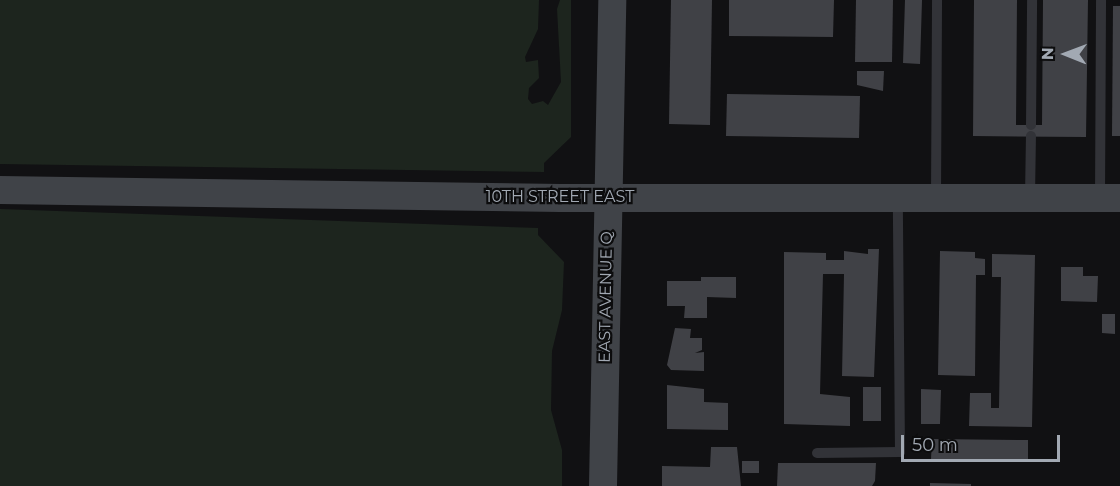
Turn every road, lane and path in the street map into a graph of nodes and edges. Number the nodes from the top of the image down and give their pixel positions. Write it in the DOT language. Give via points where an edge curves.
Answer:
graph roads {
  1 [pos="612,0"];
  2 [pos="937,0"];
  3 [pos="1032,0"];
  4 [pos="1101,0"];
  5 [pos="1031,125"];
  6 [pos="1031,136"];
  7 [pos="0,190"];
  8 [pos="608,198"];
  9 [pos="898,198"];
  10 [pos="936,198"];
  11 [pos="1030,198"];
  12 [pos="1110,198"];
  13 [pos="817,453"];
  14 [pos="603,486"];
  1 -- 8 [label="main road, EAST AVENUE Q"];
  2 -- 10 [label="lane"];
  3 -- 5 [label="lane"];
  4 -- 12 [label="lane"];
  6 -- 11 [label="lane"];
  7 -- 8 [label="main road, 10TH STREET EAST"];
  8 -- 9 [label="main road, 10TH STREET EAST"];
  8 -- 14 [label="main road, EAST AVENUE Q"];
  9 -- 10 [label="main road, 10TH STREET EAST"];
  9 -- 13 [label="lane" via="900,452"];
  10 -- 11 [label="main road, 10TH STREET EAST"];
  11 -- 12 [label="main road, 10TH STREET EAST"];
}
